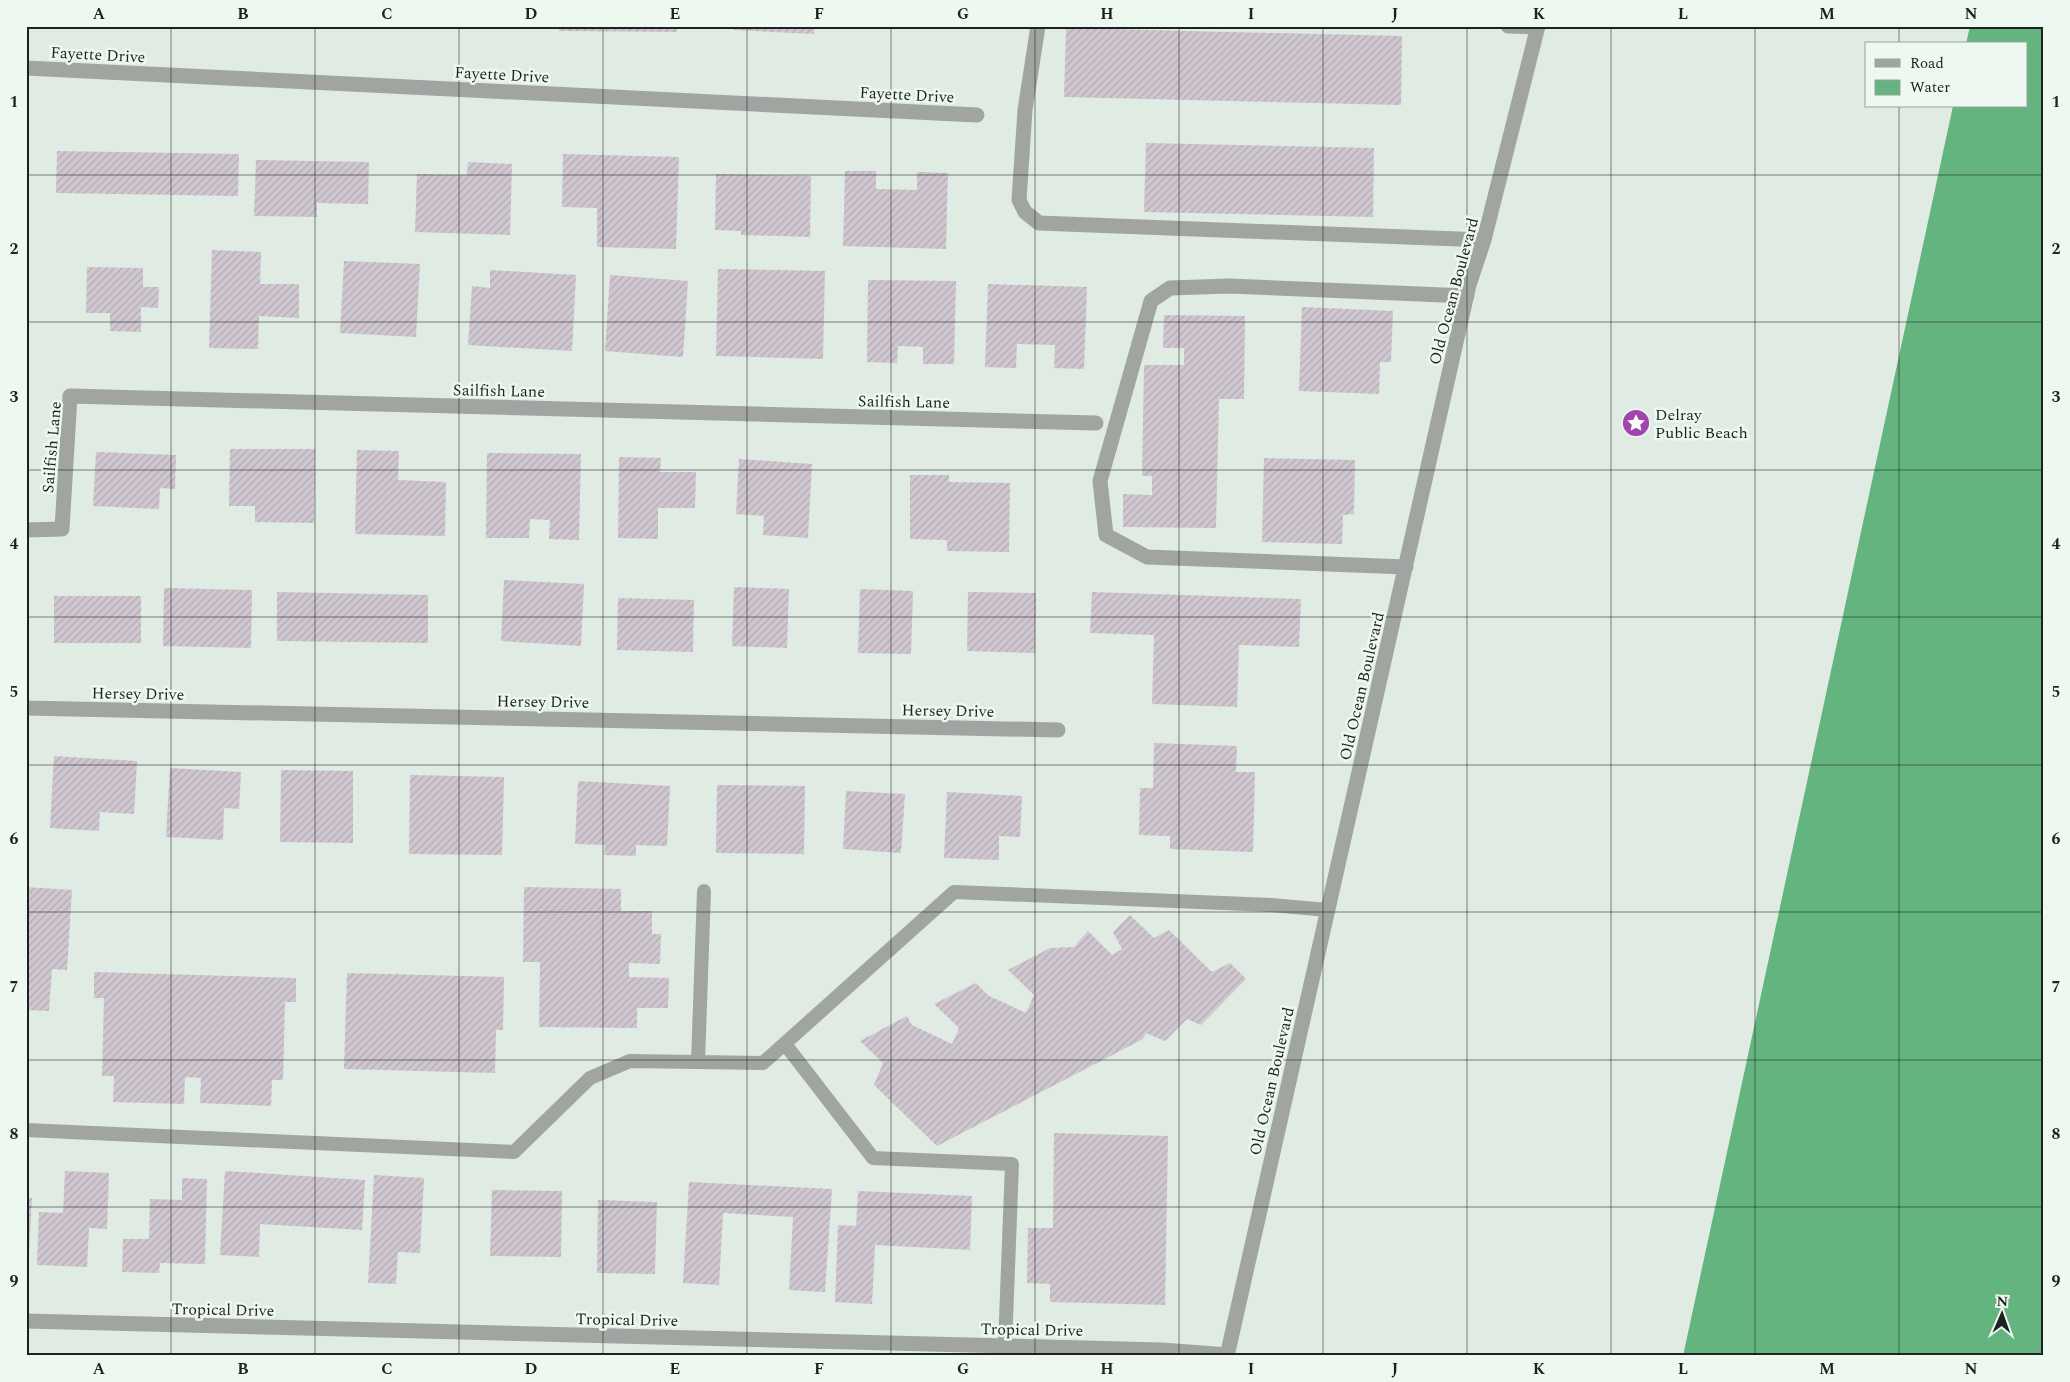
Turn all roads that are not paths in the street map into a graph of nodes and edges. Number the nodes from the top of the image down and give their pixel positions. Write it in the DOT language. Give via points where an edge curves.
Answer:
graph roads {
  1 [pos="1038,26"];
  2 [pos="1508,26"];
  3 [pos="1538,27"];
  4 [pos="26,68"];
  5 [pos="976,116"];
  6 [pos="1484,240"];
  7 [pos="1467,296"];
  8 [pos="1096,423"];
  9 [pos="26,530"];
  10 [pos="1406,567"];
  11 [pos="26,708"];
  12 [pos="1058,730"];
  13 [pos="704,892"];
  14 [pos="1328,910"];
  15 [pos="784,1044"];
  16 [pos="698,1062"];
  17 [pos="26,1130"];
  18 [pos="26,1321"];
  19 [pos="1005,1346"];
  20 [pos="1228,1355"];
  1 -- 6 [label="street" via="1025,110 1019,200 1025,212 1039,224"];
  2 -- 3 [label="street"];
  3 -- 6 [label="street, Old Ocean Boulevard"];
  4 -- 5 [label="street, Fayette Drive"];
  6 -- 7 [label="street, Old Ocean Boulevard"];
  7 -- 10 [label="street, Old Ocean Boulevard"];
  7 -- 10 [label="street" via="1229,286 1170,288 1151,301 1100,481 1106,535 1146,557"];
  8 -- 9 [label="street, Sailfish Lane" via="70,396 62,530"];
  10 -- 14 [label="street, Old Ocean Boulevard"];
  11 -- 12 [label="street, Hersey Drive"];
  13 -- 16 [label="lane"];
  14 -- 15 [label="lane" via="1271,904 954,892"];
  14 -- 20 [label="street, Old Ocean Boulevard"];
  15 -- 16 [label="lane" via="762,1063"];
  15 -- 19 [label="lane" via="873,1158 1012,1164"];
  16 -- 17 [label="lane" via="630,1061 590,1078 514,1152"];
  18 -- 19 [label="street, Tropical Drive"];
  19 -- 20 [label="street, Tropical Drive"];
}
